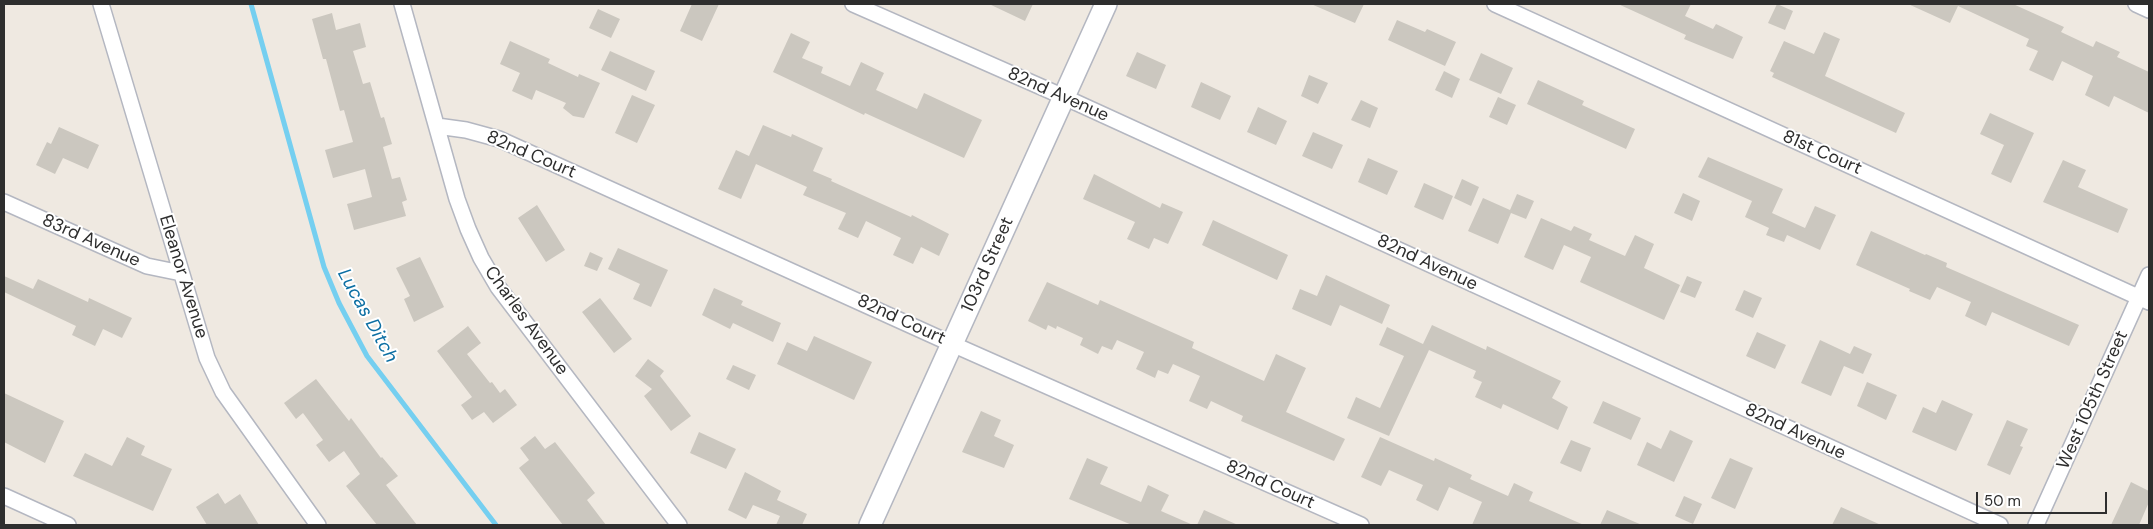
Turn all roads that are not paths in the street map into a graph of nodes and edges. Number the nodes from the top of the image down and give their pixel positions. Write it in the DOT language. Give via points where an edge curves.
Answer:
graph roads {
  1 [pos="101,4"];
  2 [pos="402,4"];
  3 [pos="853,4"];
  4 [pos="1106,4"];
  5 [pos="1495,4"];
  6 [pos="2136,4"];
  7 [pos="2149,10"];
  8 [pos="1064,97"];
  9 [pos="437,126"];
  10 [pos="4,202"];
  11 [pos="181,273"];
  12 [pos="2149,274"];
  13 [pos="2144,299"];
  14 [pos="952,344"];
  15 [pos="4,496"];
  16 [pos="68,525"];
  17 [pos="318,525"];
  18 [pos="679,525"];
  19 [pos="870,525"];
  20 [pos="1361,525"];
  21 [pos="2000,525"];
  22 [pos="2036,525"];
  1 -- 11 [label="street, Eleanor Avenue"];
  2 -- 9 [label="street, Charles Avenue"];
  3 -- 8 [label="street, 82nd Avenue"];
  4 -- 8 [label="street, 103rd Street"];
  5 -- 13 [label="street, 81st Court"];
  6 -- 7 [label="street"];
  8 -- 14 [label="street, 103rd Street"];
  8 -- 21 [label="street, 82nd Avenue"];
  9 -- 14 [label="street, 82nd Court" via="498,139"];
  9 -- 18 [label="street, Charles Avenue" via="468,229 498,287"];
  10 -- 11 [label="street, 83rd Avenue" via="147,266"];
  11 -- 17 [label="street, Eleanor Avenue" via="207,358 224,392"];
  12 -- 13 [label="street, West 105th Street"];
  13 -- 22 [label="street, West 105th Street"];
  14 -- 19 [label="street, 103rd Street"];
  14 -- 20 [label="street, 82nd Court"];
  15 -- 16 [label="street"];
}
